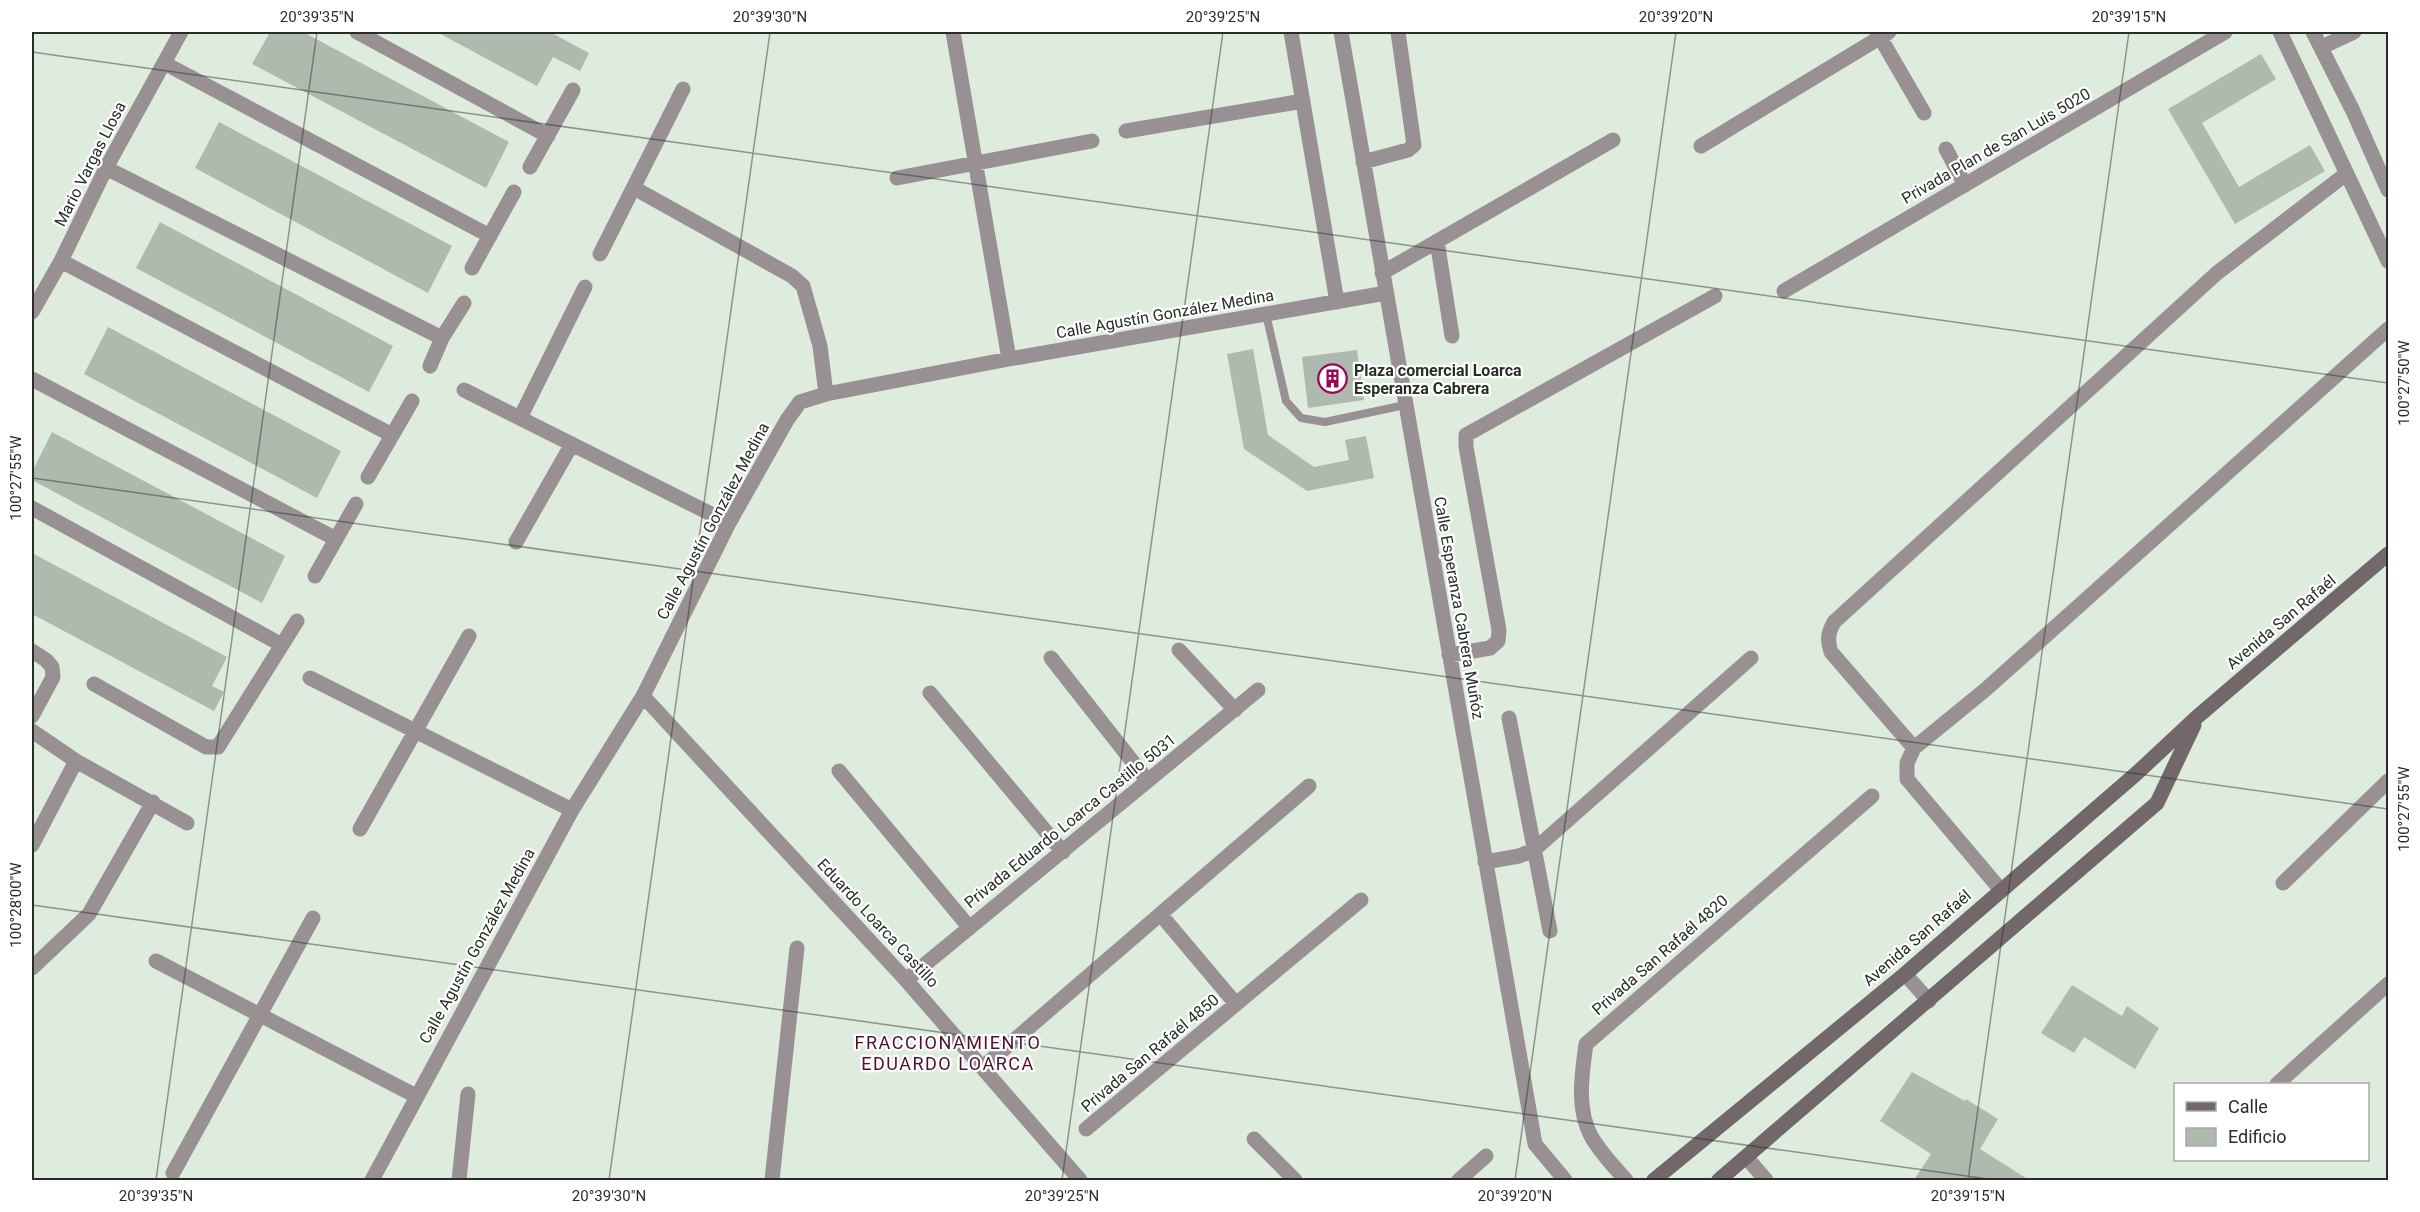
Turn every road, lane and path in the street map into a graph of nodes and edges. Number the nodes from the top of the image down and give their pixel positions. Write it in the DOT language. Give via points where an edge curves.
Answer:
graph roads {
  1 [pos="181,32"];
  2 [pos="357,32"];
  3 [pos="953,32"];
  4 [pos="1291,32"];
  5 [pos="1341,32"];
  6 [pos="1398,32"];
  7 [pos="2225,32"];
  8 [pos="2280,32"];
  9 [pos="2313,32"];
  10 [pos="2354,32"];
  11 [pos="1882,33"];
  12 [pos="2322,47"];
  13 [pos="164,63"];
  14 [pos="683,89"];
  15 [pos="573,90"];
  16 [pos="1303,101"];
  17 [pos="1924,113"];
  18 [pos="1126,130"];
  19 [pos="548,136"];
  20 [pos="1613,140"];
  21 [pos="1092,141"];
  22 [pos="1701,146"];
  23 [pos="1946,149"];
  24 [pos="1363,162"];
  25 [pos="974,165"];
  26 [pos="530,167"];
  27 [pos="106,168"];
  28 [pos="2346,174"];
  29 [pos="897,178"];
  30 [pos="1965,184"];
  31 [pos="634,188"];
  32 [pos="2388,190"];
  33 [pos="514,192"];
  34 [pos="490,236"];
  35 [pos="1437,241"];
  36 [pos="600,254"];
  37 [pos="61,261"];
  38 [pos="2388,261"];
  39 [pos="472,268"];
  40 [pos="1382,273"];
  41 [pos="585,286"];
  42 [pos="1784,291"];
  43 [pos="1386,293"];
  44 [pos="1714,296"];
  45 [pos="1337,302"];
  46 [pos="464,303"];
  47 [pos="32,312"];
  48 [pos="1266,314"];
  49 [pos="2388,329"];
  50 [pos="1452,336"];
  51 [pos="442,338"];
  52 [pos="1009,359"];
  53 [pos="430,366"];
  54 [pos="32,379"];
  55 [pos="464,390"];
  56 [pos="826,394"];
  57 [pos="412,401"];
  58 [pos="1405,405"];
  59 [pos="520,418"];
  60 [pos="392,435"];
  61 [pos="572,444"];
  62 [pos="368,477"];
  63 [pos="356,504"];
  64 [pos="32,508"];
  65 [pos="729,523"];
  66 [pos="336,539"];
  67 [pos="516,542"];
  68 [pos="2388,554"];
  69 [pos="315,576"];
  70 [pos="297,621"];
  71 [pos="469,636"];
  72 [pos="282,645"];
  73 [pos="1179,650"];
  74 [pos="32,651"];
  75 [pos="1449,656"];
  76 [pos="1051,658"];
  77 [pos="1751,658"];
  78 [pos="310,678"];
  79 [pos="94,684"];
  80 [pos="1258,690"];
  81 [pos="930,693"];
  82 [pos="643,696"];
  83 [pos="1235,710"];
  84 [pos="32,716"];
  85 [pos="2198,717"];
  86 [pos="1509,718"];
  87 [pos="32,731"];
  88 [pos="416,731"];
  89 [pos="1914,748"];
  90 [pos="76,760"];
  91 [pos="839,771"];
  92 [pos="1147,780"];
  93 [pos="2388,781"];
  94 [pos="1310,786"];
  95 [pos="1872,796"];
  96 [pos="153,802"];
  97 [pos="572,810"];
  98 [pos="187,823"];
  99 [pos="360,829"];
  100 [pos="32,845"];
  101 [pos="1534,850"];
  102 [pos="1063,852"];
  103 [pos="1485,862"];
  104 [pos="2283,883"];
  105 [pos="2000,890"];
  106 [pos="1361,900"];
  107 [pos="1161,915"];
  108 [pos="313,918"];
  109 [pos="969,927"];
  110 [pos="1550,931"];
  111 [pos="797,948"];
  112 [pos="156,961"];
  113 [pos="32,968"];
  114 [pos="1905,974"];
  115 [pos="906,980"];
  116 [pos="2388,984"];
  117 [pos="1929,1001"];
  118 [pos="1236,1004"];
  119 [pos="260,1015"];
  120 [pos="983,1067"];
  121 [pos="2278,1083"];
  122 [pos="468,1094"];
  123 [pos="416,1096"];
  124 [pos="1086,1129"];
  125 [pos="1254,1139"];
  126 [pos="1486,1156"];
  127 [pos="1746,1157"];
  128 [pos="173,1173"];
  129 [pos="372,1180"];
  130 [pos="459,1180"];
  131 [pos="772,1180"];
  132 [pos="1080,1180"];
  133 [pos="1294,1180"];
  134 [pos="1459,1180"];
  135 [pos="1565,1180"];
  136 [pos="1626,1180"];
  137 [pos="1654,1180"];
  138 [pos="1719,1180"];
  139 [pos="1766,1180"];
  1 -- 13 [label="street, Mario Vargas Llosa"];
  2 -- 19 [label="street"];
  3 -- 25 [label="street"];
  4 -- 16 [label="street"];
  5 -- 24 [label="street, Calle Esperanza Cabrera Muñóz"];
  6 -- 24 [label="street" via="1414,145"];
  7 -- 30 [label="street, Privada Plan de San Luis 5020"];
  8 -- 28 [label="street"];
  9 -- 12 [label="street"];
  10 -- 12 [label="street"];
  11 -- 17 [label="street"];
  11 -- 22 [label="street"];
  12 -- 32 [label="street"];
  13 -- 27 [label="street, Mario Vargas Llosa"];
  13 -- 34 [label="street"];
  14 -- 31 [label="street"];
  15 -- 19 [label="street"];
  16 -- 18 [label="street"];
  16 -- 45 [label="street"];
  19 -- 26 [label="street"];
  20 -- 35 [label="street"];
  21 -- 25 [label="street"];
  23 -- 30 [label="street"];
  24 -- 40 [label="street, Calle Esperanza Cabrera Muñóz"];
  25 -- 29 [label="street"];
  25 -- 52 [label="street"];
  27 -- 37 [label="street, Mario Vargas Llosa"];
  27 -- 51 [label="street"];
  28 -- 38 [label="street"];
  28 -- 89 [label="street" via="2217,273 1834,622 1829,631 1831,652"];
  30 -- 42 [label="street, Privada Plan de San Luis 5020"];
  31 -- 36 [label="street"];
  31 -- 56 [label="street" via="792,276 803,286 820,346"];
  33 -- 34 [label="street"];
  34 -- 39 [label="street"];
  35 -- 40 [label="street"];
  35 -- 50 [label="street"];
  37 -- 47 [label="street, Mario Vargas Llosa"];
  37 -- 60 [label="street"];
  40 -- 43 [label="street, Calle Esperanza Cabrera Muñóz"];
  41 -- 59 [label="street"];
  43 -- 45 [label="street, Calle Agustín González Medina"];
  43 -- 58 [label="street, Calle Esperanza Cabrera Muñóz"];
  44 -- 75 [label="street" via="1466,435 1499,630 1498,642 1490,648"];
  45 -- 48 [label="street, Calle Agustín González Medina"];
  46 -- 51 [label="street"];
  48 -- 52 [label="street, Calle Agustín González Medina"];
  48 -- 58 [label="lane" via="1286,401 1301,418 1325,422"];
  49 -- 89 [label="street" via="1994,683"];
  51 -- 53 [label="street"];
  52 -- 56 [label="street, Calle Agustín González Medina"];
  54 -- 66 [label="street"];
  55 -- 59 [label="street"];
  56 -- 65 [label="street, Calle Agustín González Medina" via="800,402"];
  57 -- 60 [label="street"];
  58 -- 75 [label="street, Calle Esperanza Cabrera Muñóz"];
  59 -- 61 [label="street"];
  60 -- 62 [label="street"];
  61 -- 65 [label="street"];
  61 -- 67 [label="street"];
  63 -- 66 [label="street"];
  64 -- 72 [label="street"];
  65 -- 82 [label="street, Calle Agustín González Medina"];
  66 -- 69 [label="street"];
  68 -- 85 [label="main road, Avenida San Rafaél"];
  70 -- 72 [label="street"];
  71 -- 88 [label="street"];
  72 -- 79 [label="street" via="218,747 206,747"];
  73 -- 83 [label="street"];
  74 -- 84 [label="street" via="52,667 52,677"];
  75 -- 103 [label="street, Calle Esperanza Cabrera Muñóz"];
  76 -- 92 [label="street"];
  77 -- 101 [label="street"];
  78 -- 88 [label="street"];
  80 -- 83 [label="street, Privada Eduardo Loarca Castillo 5031"];
  81 -- 102 [label="street"];
  82 -- 97 [label="street, Calle Agustín González Medina"];
  82 -- 115 [label="street, Eduardo Loarca Castillo"];
  83 -- 92 [label="street, Privada Eduardo Loarca Castillo 5031"];
  85 -- 105 [label="main road, Avenida San Rafaél"];
  85 -- 117 [label="main road, Avenida San Rafaél" via="2157,803"];
  86 -- 101 [label="street"];
  87 -- 90 [label="street"];
  88 -- 97 [label="street"];
  88 -- 99 [label="street"];
  89 -- 105 [label="street" via="1907,763 1907,779"];
  90 -- 96 [label="street"];
  90 -- 100 [label="street"];
  91 -- 109 [label="street"];
  92 -- 102 [label="street, Privada Eduardo Loarca Castillo 5031"];
  93 -- 104 [label="street"];
  94 -- 107 [label="street"];
  95 -- 136 [label="street, Privada San Rafaél 4820" via="1586,1044 1581,1083 1590,1135"];
  96 -- 98 [label="street"];
  96 -- 113 [label="street" via="89,914"];
  97 -- 123 [label="street, Calle Agustín González Medina"];
  101 -- 103 [label="street"];
  101 -- 110 [label="street"];
  102 -- 109 [label="street, Privada Eduardo Loarca Castillo 5031"];
  103 -- 135 [label="street, Calle Esperanza Cabrera Muñóz" via="1535,1144"];
  105 -- 114 [label="main road, Avenida San Rafaél"];
  106 -- 118 [label="street, Privada San Rafaél 4850"];
  107 -- 118 [label="street, Privada San Rafaél 4850"];
  107 -- 120 [label="street"];
  108 -- 119 [label="street"];
  109 -- 115 [label="street, Privada Eduardo Loarca Castillo 5031"];
  111 -- 131 [label="street"];
  112 -- 119 [label="street"];
  114 -- 117 [label="street"];
  114 -- 137 [label="main road, Avenida San Rafaél"];
  115 -- 120 [label="street, Eduardo Loarca Castillo"];
  116 -- 121 [label="street"];
  117 -- 127 [label="main road, Avenida San Rafaél"];
  118 -- 124 [label="street, Privada San Rafaél 4850"];
  119 -- 123 [label="street"];
  119 -- 128 [label="street"];
  120 -- 132 [label="street, Eduardo Loarca Castillo"];
  122 -- 130 [label="street"];
  123 -- 129 [label="street, Calle Agustín González Medina"];
  125 -- 133 [label="street"];
  126 -- 134 [label="street"];
  127 -- 138 [label="main road, Avenida San Rafaél"];
  127 -- 139 [label="street"];
}
